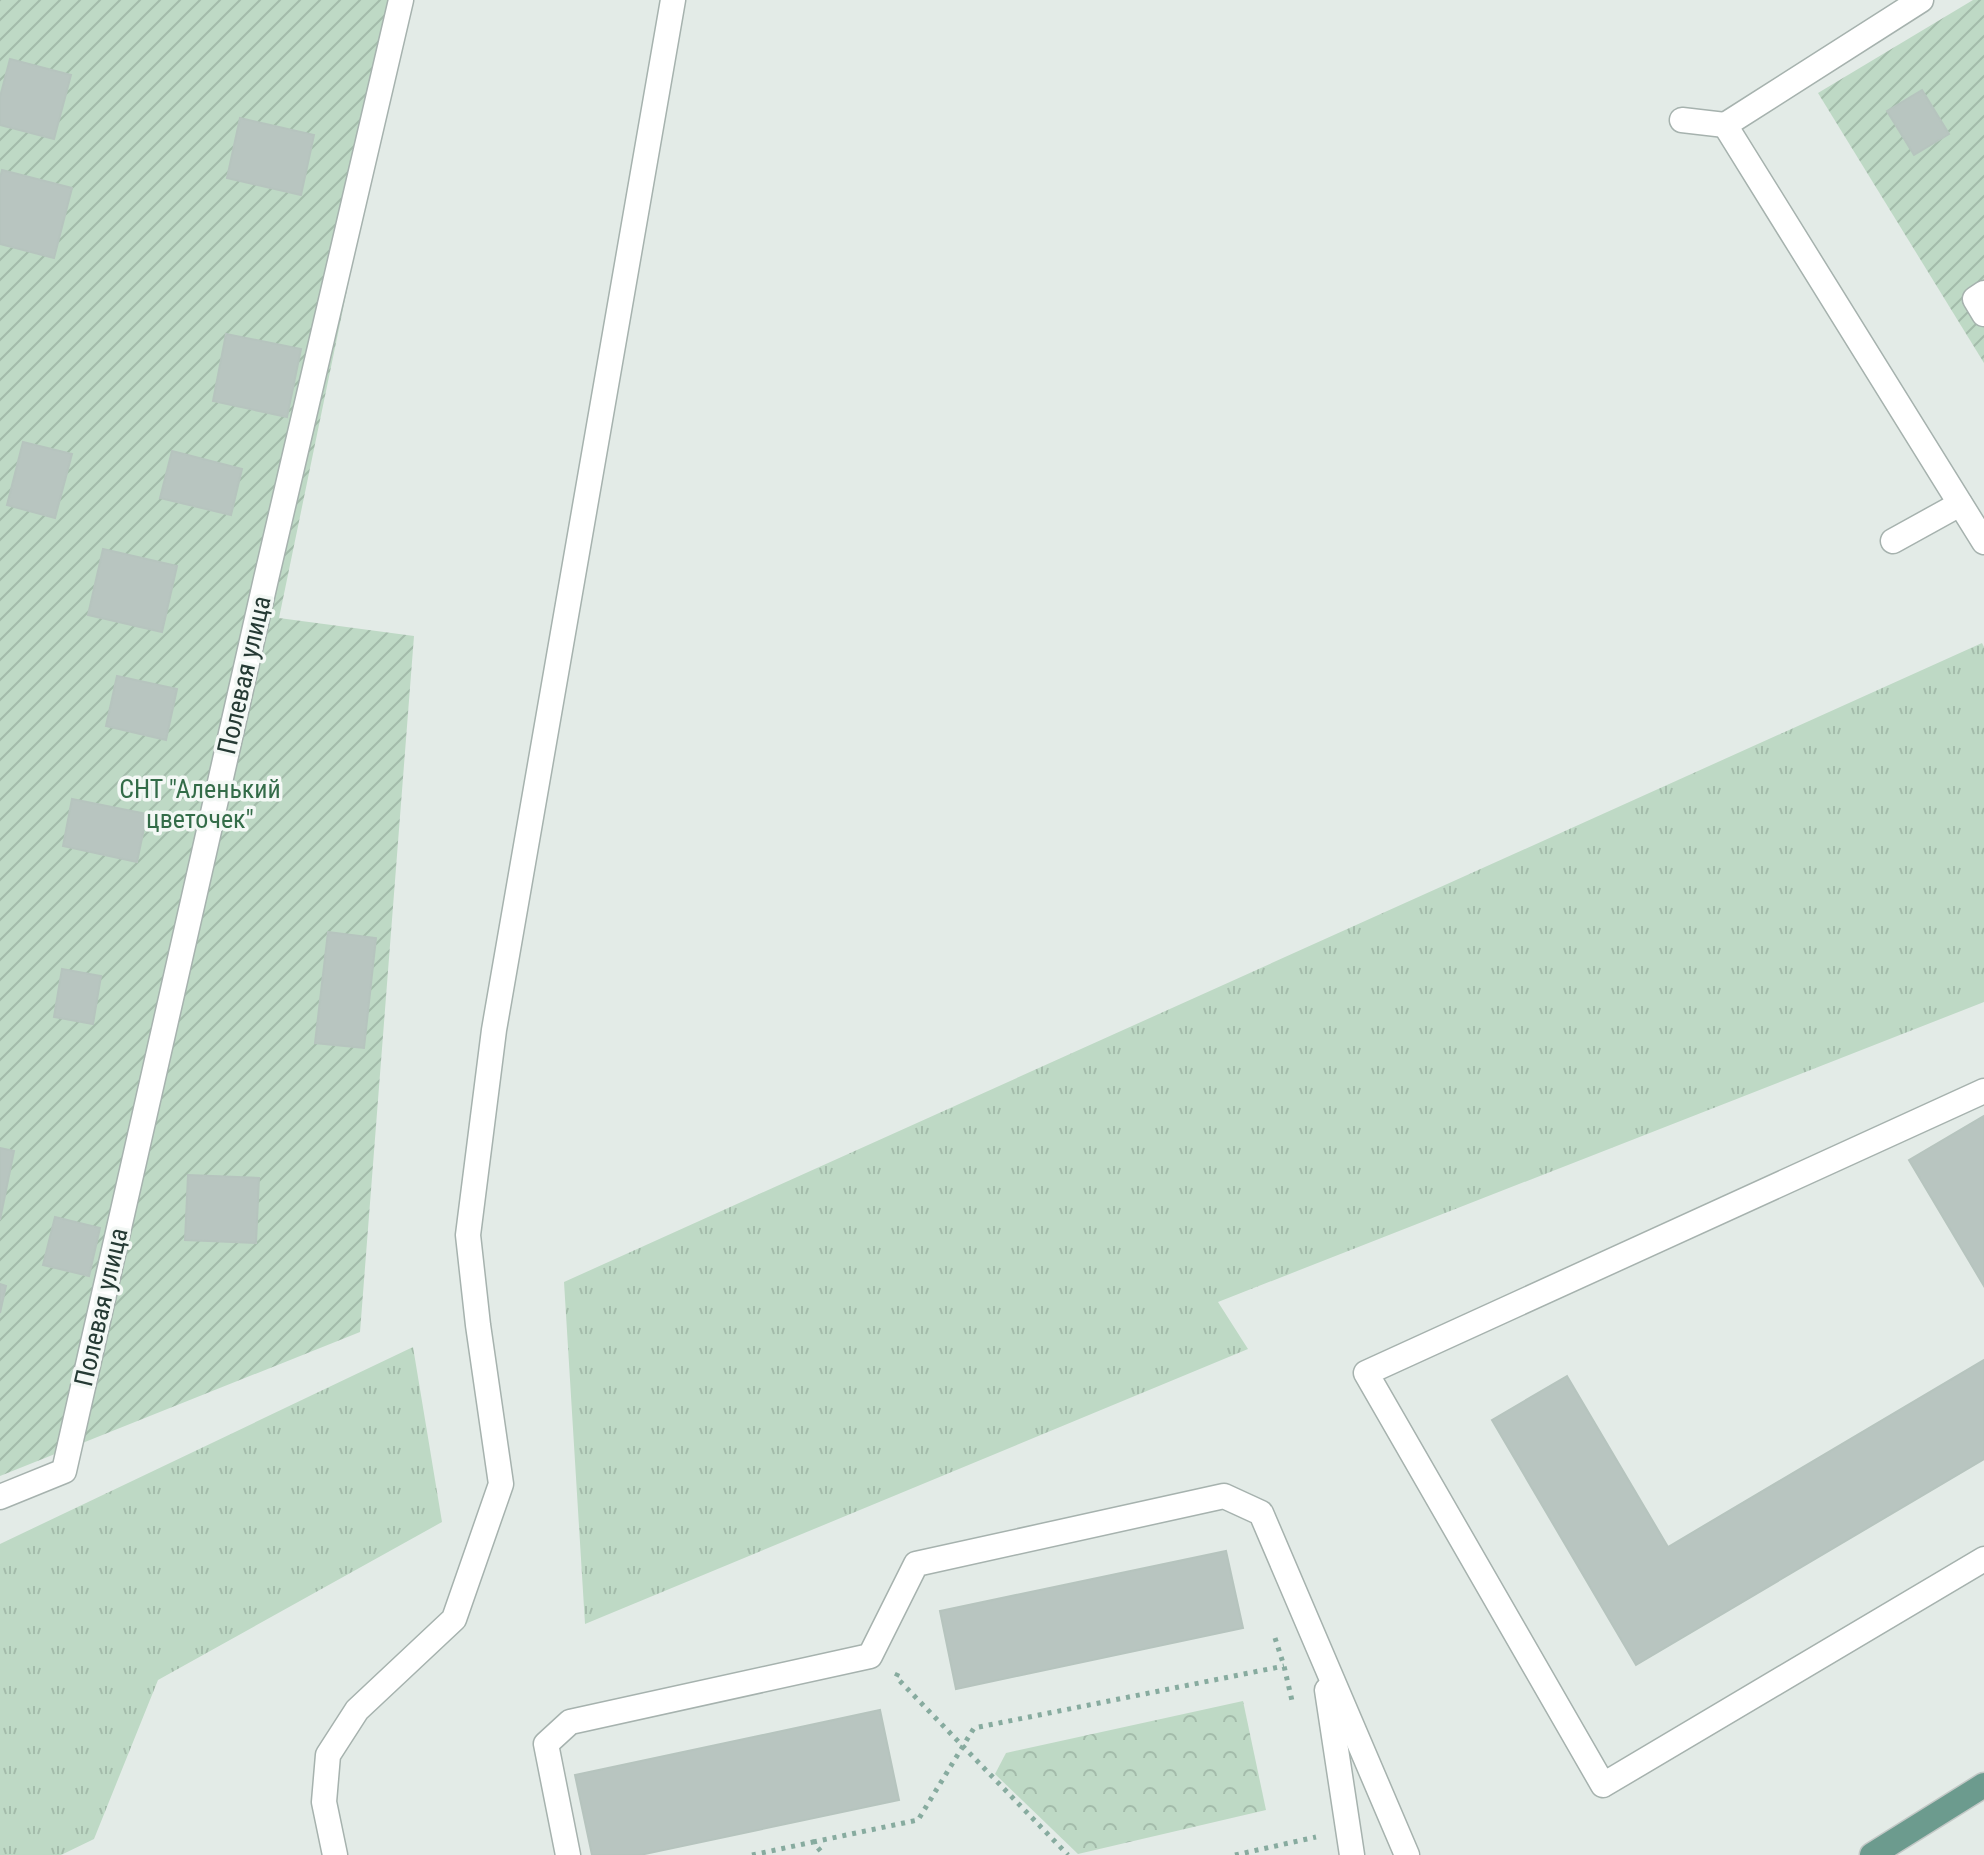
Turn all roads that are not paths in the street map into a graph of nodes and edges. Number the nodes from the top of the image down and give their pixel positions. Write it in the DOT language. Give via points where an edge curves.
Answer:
graph roads {
  1 [pos="401,0"];
  2 [pos="673,0"];
  3 [pos="1921,0"];
  4 [pos="1682,120"];
  5 [pos="1725,125"];
  6 [pos="1960,504"];
  7 [pos="1893,541"];
  8 [pos="1984,542"];
  9 [pos="1984,1091"];
  10 [pos="0,1497"];
  11 [pos="1984,1559"];
  12 [pos="1322,1656"];
  13 [pos="1984,1785"];
  14 [pos="335,1855"];
  15 [pos="568,1855"];
  16 [pos="1352,1855"];
  17 [pos="1407,1855"];
  18 [pos="1872,1855"];
  1 -- 10 [label="street, Полевая улица" via="64,1471"];
  2 -- 14 [label="street" via="494,1030 468,1235 501,1484 454,1619 357,1710 328,1755 324,1802"];
  3 -- 5 [label="street"];
  4 -- 5 [label="street"];
  5 -- 6 [label="street"];
  6 -- 7 [label="street"];
  6 -- 8 [label="street"];
  9 -- 11 [label="street" via="1366,1373 1603,1785"];
  12 -- 15 [label="street" via="1261,1513 1224,1496 916,1564 870,1656 570,1722 546,1744"];
  12 -- 16 [label="street"];
  12 -- 17 [label="street"];
  13 -- 18 [label="main road"];
}
